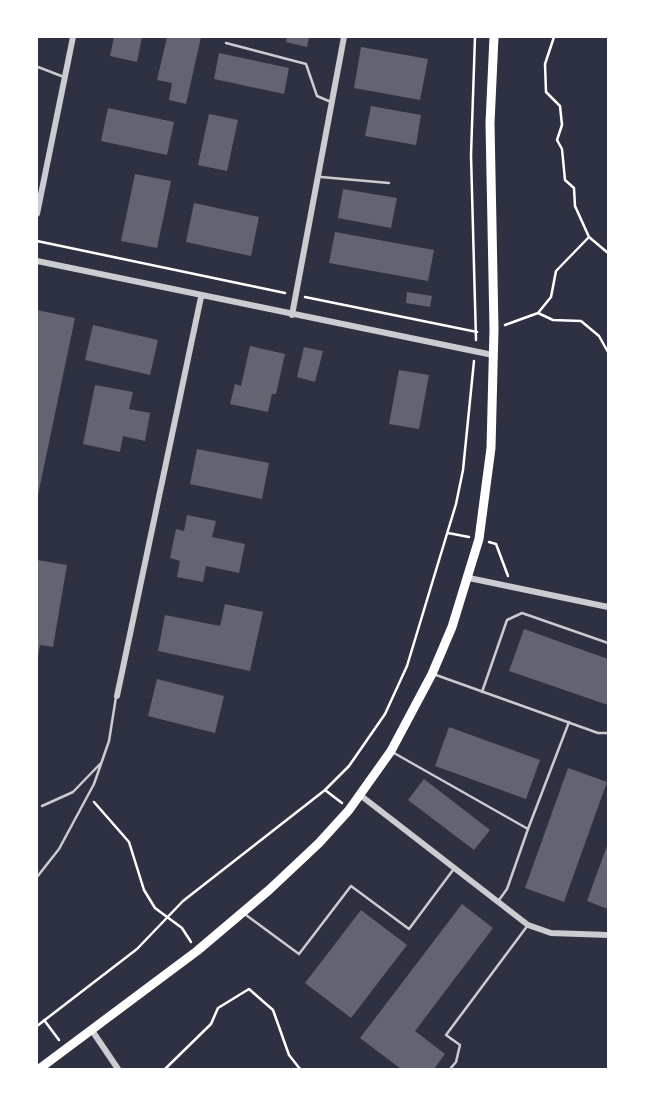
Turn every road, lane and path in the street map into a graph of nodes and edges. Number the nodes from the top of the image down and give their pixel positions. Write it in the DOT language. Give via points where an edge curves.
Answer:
graph roads {
  1 [pos="73,37"];
  2 [pos="344,37"];
  3 [pos="475,37"];
  4 [pos="494,37"];
  5 [pos="554,37"];
  6 [pos="226,43"];
  7 [pos="38,67"];
  8 [pos="64,77"];
  9 [pos="331,102"];
  10 [pos="317,177"];
  11 [pos="389,183"];
  12 [pos="37,214"];
  13 [pos="589,237"];
  14 [pos="37,241"];
  15 [pos="608,253"];
  16 [pos="37,261"];
  17 [pos="296,295"];
  18 [pos="201,297"];
  19 [pos="538,313"];
  20 [pos="292,315"];
  21 [pos="494,329"];
  22 [pos="477,332"];
  23 [pos="475,352"];
  24 [pos="608,352"];
  25 [pos="494,355"];
  26 [pos="469,578"];
  27 [pos="608,607"];
  28 [pos="608,643"];
  29 [pos="432,674"];
  30 [pos="482,692"];
  31 [pos="117,696"];
  32 [pos="569,722"];
  33 [pos="608,733"];
  34 [pos="391,751"];
  35 [pos="103,761"];
  36 [pos="325,790"];
  37 [pos="360,795"];
  38 [pos="88,797"];
  39 [pos="41,806"];
  40 [pos="349,810"];
  41 [pos="528,829"];
  42 [pos="456,867"];
  43 [pos="37,877"];
  44 [pos="498,901"];
  45 [pos="243,913"];
  46 [pos="168,917"];
  47 [pos="528,925"];
  48 [pos="608,935"];
  49 [pos="197,951"];
  50 [pos="44,1020"];
  51 [pos="37,1026"];
  52 [pos="90,1029"];
  53 [pos="66,1049"];
  54 [pos="39,1069"];
  55 [pos="118,1069"];
  56 [pos="165,1069"];
  57 [pos="300,1069"];
  58 [pos="450,1069"];
  1 -- 8 [label="street"];
  2 -- 9 [label="street"];
  3 -- 22 [label="path" via="471,155"];
  4 -- 21 [label="main road" via="490,123"];
  5 -- 13 [label="path" via="545,64 546,92 560,106 562,125 557,140 565,180 574,188 575,206"];
  6 -- 9 [label="lane" via="306,64 317,96"];
  7 -- 8 [label="lane"];
  8 -- 12 [label="street"];
  9 -- 10 [label="street"];
  10 -- 11 [label="lane"];
  10 -- 17 [label="street"];
  13 -- 15 [label="path"];
  13 -- 19 [label="path" via="556,271 551,297"];
  14 -- 17 [label="path"];
  16 -- 18 [label="street"];
  17 -- 20 [label="street"];
  17 -- 22 [label="path"];
  18 -- 20 [label="street"];
  18 -- 31 [label="street"];
  19 -- 21 [label="path"];
  19 -- 24 [label="path" via="553,320 581,321 599,336"];
  20 -- 23 [label="street"];
  21 -- 25 [label="main road"];
  22 -- 23 [label="path"];
  23 -- 25 [label="street"];
  23 -- 36 [label="path" via="456,504 407,666 385,714 349,766"];
  25 -- 26 [label="main road" via="491,448"];
  26 -- 27 [label="street"];
  26 -- 29 [label="main road"];
  28 -- 30 [label="lane" via="522,613 507,620"];
  29 -- 30 [label="lane"];
  29 -- 34 [label="main road"];
  30 -- 32 [label="lane"];
  31 -- 35 [label="lane"];
  32 -- 33 [label="lane"];
  32 -- 41 [label="lane"];
  34 -- 37 [label="main road"];
  34 -- 41 [label="lane"];
  35 -- 38 [label="lane"];
  35 -- 39 [label="lane" via="73,792"];
  36 -- 40 [label="path"];
  36 -- 46 [label="path"];
  37 -- 40 [label="main road"];
  37 -- 42 [label="street"];
  38 -- 43 [label="lane"];
  38 -- 46 [label="path" via="129,842 144,890 155,908"];
  40 -- 45 [label="main road"];
  41 -- 44 [label="lane" via="507,889"];
  42 -- 44 [label="street"];
  42 -- 45 [label="lane" via="409,929 351,886 299,954"];
  44 -- 47 [label="street"];
  45 -- 49 [label="main road"];
  46 -- 49 [label="path" via="182,928"];
  46 -- 50 [label="path" via="137,949"];
  47 -- 48 [label="street" via="551,933"];
  47 -- 58 [label="lane" via="446,1035 460,1045"];
  49 -- 52 [label="main road"];
  50 -- 51 [label="path"];
  50 -- 53 [label="path"];
  52 -- 53 [label="main road"];
  52 -- 55 [label="street"];
  53 -- 54 [label="main road"];
  56 -- 57 [label="path" via="211,1024 218,1008 249,989 273,1010 289,1055"];
}
